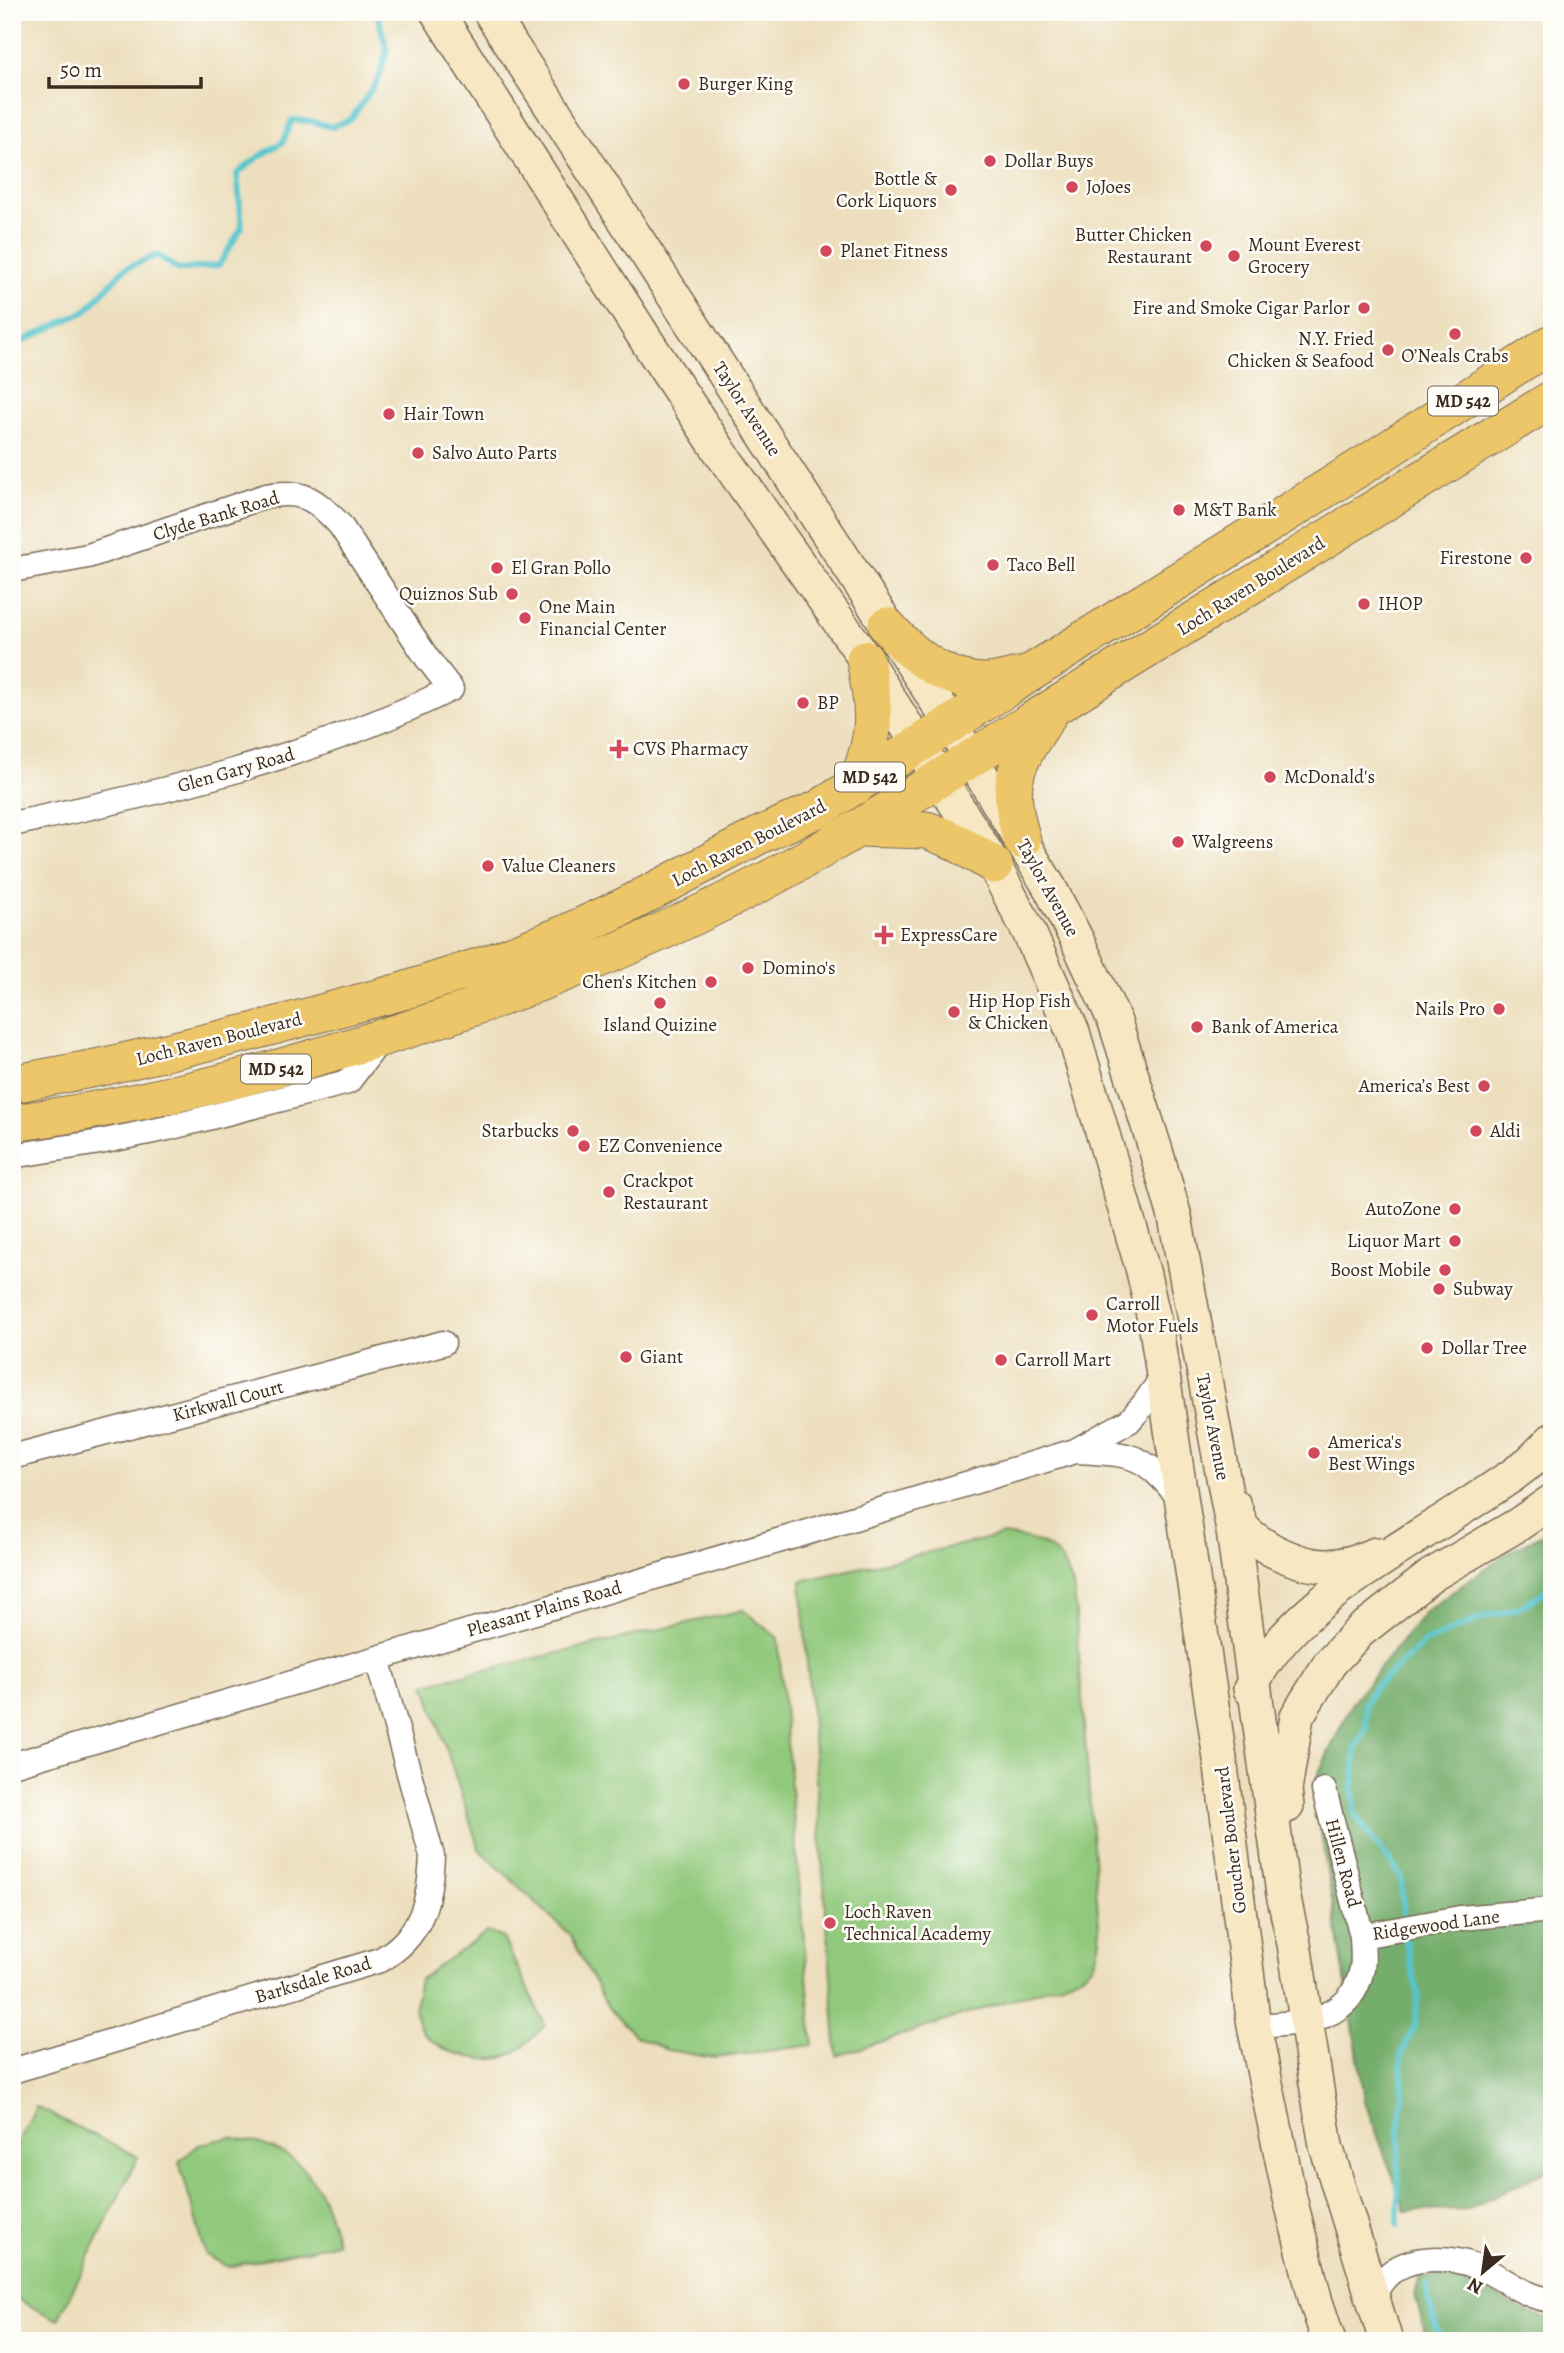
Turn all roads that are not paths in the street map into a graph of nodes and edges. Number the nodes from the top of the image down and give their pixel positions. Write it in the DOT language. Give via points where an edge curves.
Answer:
graph roads {
  1 [pos="437,12"];
  2 [pos="482,14"];
  3 [pos="1552,343"];
  4 [pos="1552,398"];
  5 [pos="12,570"];
  6 [pos="887,626"];
  7 [pos="865,659"];
  8 [pos="1027,675"];
  9 [pos="451,689"];
  10 [pos="1052,708"];
  11 [pos="950,725"];
  12 [pos="919,745"];
  13 [pos="971,759"];
  14 [pos="940,778"];
  15 [pos="856,786"];
  16 [pos="12,824"];
  17 [pos="858,828"];
  18 [pos="1022,841"];
  19 [pos="994,865"];
  20 [pos="381,1039"];
  21 [pos="12,1084"];
  22 [pos="12,1123"];
  23 [pos="12,1156"];
  24 [pos="443,1343"];
  25 [pos="1165,1374"];
  26 [pos="1552,1440"];
  27 [pos="1075,1451"];
  28 [pos="12,1457"];
  29 [pos="1222,1474"];
  30 [pos="1181,1500"];
  31 [pos="1552,1501"];
  32 [pos="1415,1539"];
  33 [pos="377,1658"];
  34 [pos="1255,1678"];
  35 [pos="1220,1759"];
  36 [pos="12,1765"];
  37 [pos="1324,1790"];
  38 [pos="1283,1894"];
  39 [pos="1552,1910"];
  40 [pos="1362,1936"];
  41 [pos="1306,2022"];
  42 [pos="1254,2026"];
  43 [pos="12,2071"];
  44 [pos="1358,2247"];
  45 [pos="1418,2262"];
  46 [pos="1373,2296"];
  47 [pos="1552,2300"];
  48 [pos="1329,2341"];
  49 [pos="1387,2341"];
  1 -- 7 [label="main road, Taylor Avenue" via="649,343"];
  2 -- 6 [label="main road, Taylor Avenue" via="619,209"];
  3 -- 8 [label="main road, Loch Raven Boulevard / MD 542"];
  4 -- 10 [label="main road, Loch Raven Boulevard / MD 542"];
  5 -- 9 [label="street, Clyde Bank Road" via="88,556 265,496 304,496 323,506 340,525"];
  6 -- 8 [label="main road" via="907,649 963,680 987,682"];
  6 -- 11 [label="main road, Taylor Avenue"];
  7 -- 12 [label="main road, Taylor Avenue"];
  7 -- 15 [label="main road" via="874,729"];
  8 -- 11 [label="main road, Loch Raven Boulevard / MD 542"];
  9 -- 16 [label="street, Glen Gary Road" via="307,749 174,788"];
  10 -- 13 [label="main road, Loch Raven Boulevard / MD 542"];
  10 -- 18 [label="main road" via="1016,770 1014,813"];
  11 -- 12 [label="main road, Loch Raven Boulevard / MD 542"];
  11 -- 13 [label="main road, Taylor Avenue"];
  12 -- 14 [label="main road, Taylor Avenue"];
  12 -- 15 [label="main road, Loch Raven Boulevard / MD 542"];
  13 -- 14 [label="main road, Loch Raven Boulevard / MD 542"];
  13 -- 18 [label="main road, Taylor Avenue"];
  14 -- 17 [label="main road, Loch Raven Boulevard / MD 542"];
  14 -- 19 [label="main road, Taylor Avenue"];
  15 -- 21 [label="main road, Loch Raven Boulevard / MD 542" via="625,906 496,961 251,1032"];
  17 -- 19 [label="main road" via="927,831"];
  17 -- 20 [label="main road, Loch Raven Boulevard / MD 542" via="764,881 618,951 533,987"];
  18 -- 29 [label="main road, Taylor Avenue" via="1081,948 1126,1054 1175,1217"];
  19 -- 25 [label="main road, Taylor Avenue" via="1039,953 1084,1063 1143,1271"];
  20 -- 22 [label="main road, Loch Raven Boulevard / MD 542" via="217,1084"];
  20 -- 23 [label="street" via="348,1082 168,1128"];
  24 -- 28 [label="street, Kirkwall Court"];
  25 -- 27 [label="street, Pleasant Plains Road" via="1129,1421"];
  25 -- 30 [label="main road, Taylor Avenue"];
  26 -- 32 [label="main road, Goucher Boulevard" via="1513,1475"];
  27 -- 30 [label="street, Pleasant Plains Road" via="1117,1452 1144,1462"];
  27 -- 33 [label="street, Pleasant Plains Road"];
  29 -- 32 [label="main road" via="1243,1528 1263,1545 1296,1562 1314,1567 1340,1565"];
  29 -- 34 [label="main road, Taylor Avenue"];
  30 -- 35 [label="main road, Taylor Avenue"];
  31 -- 38 [label="main road" via="1432,1575 1359,1632 1330,1663 1295,1725 1285,1790 1294,1860"];
  32 -- 34 [label="main road, Goucher Boulevard" via="1339,1589 1304,1619"];
  33 -- 36 [label="street, Pleasant Plains Road"];
  33 -- 43 [label="street, Barksdale Road" via="432,1856 426,1907 406,1940 380,1960"];
  34 -- 35 [label="main road, Goucher Boulevard"];
  34 -- 38 [label="main road, Taylor Avenue"];
  35 -- 42 [label="main road, Goucher Boulevard"];
  37 -- 40 [label="street, Hillen Road"];
  38 -- 41 [label="main road"];
  39 -- 40 [label="street, Ridgewood Lane" via="1460,1918"];
  40 -- 41 [label="street, Ridgewood Lane" via="1363,1967 1355,1992 1336,2011"];
  41 -- 42 [label="street, Ridgewood Lane"];
  41 -- 44 [label="main road" via="1326,2146"];
  42 -- 48 [label="main road, Goucher Boulevard" via="1290,2198"];
  44 -- 45 [label="street" via="1374,2255"];
  44 -- 46 [label="main road"];
  45 -- 46 [label="street" via="1386,2277"];
  45 -- 47 [label="street" via="1436,2258 1478,2267 1526,2294"];
  46 -- 49 [label="main road"];
}
